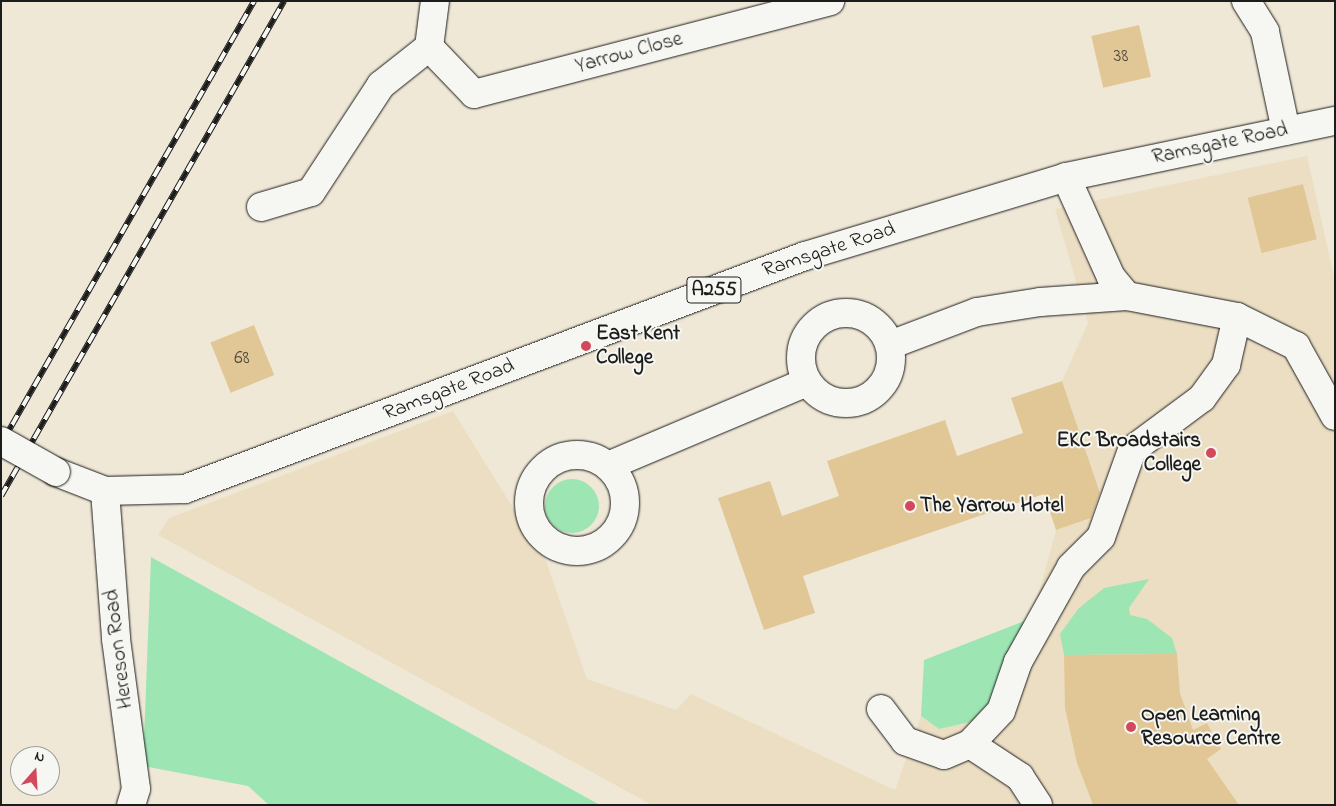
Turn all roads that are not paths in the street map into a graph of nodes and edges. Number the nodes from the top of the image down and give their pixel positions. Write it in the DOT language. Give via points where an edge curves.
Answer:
graph roads {
  1 [pos="435,1"];
  2 [pos="830,1"];
  3 [pos="1246,1"];
  4 [pos="782,7"];
  5 [pos="430,47"];
  6 [pos="1335,121"];
  7 [pos="1286,131"];
  8 [pos="1066,177"];
  9 [pos="261,207"];
  10 [pos="1127,296"];
  11 [pos="1237,316"];
  12 [pos="890,345"];
  13 [pos="807,382"];
  14 [pos="1335,416"];
  15 [pos="1,441"];
  16 [pos="608,466"];
  17 [pos="105,491"];
  18 [pos="881,709"];
  19 [pos="970,744"];
  20 [pos="131,805"];
  21 [pos="1038,805"];
  1 -- 5 [label="main road"];
  2 -- 4 [label="main road, Yarrow Close"];
  3 -- 7 [label="main road" via="1266,32"];
  4 -- 5 [label="main road, Yarrow Close" via="474,94"];
  5 -- 9 [label="main road" via="381,85 311,192"];
  6 -- 7 [label="main road, Ramsgate Road / A255"];
  7 -- 8 [label="main road, Ramsgate Road / A255"];
  8 -- 10 [label="main road" via="1111,277"];
  8 -- 17 [label="main road, Ramsgate Road / A255" via="805,256 185,489"];
  10 -- 11 [label="main road"];
  10 -- 12 [label="main road" via="1040,302 977,312"];
  11 -- 14 [label="main road" via="1296,346"];
  11 -- 19 [label="main road" via="1226,365 1202,398 1132,450 1101,537 1072,567 1050,605 1018,662 1001,711"];
  12 -- 13 [label="main road" via="889,374 871,397 857,402 836,402 816,393"];
  12 -- 13 [label="main road" via="883,331 858,314 828,316 805,337 801,367"];
  13 -- 16 [label="main road"];
  15 -- 17 [label="main road, Ramsgate Road / A255, bridge" via="56,472"];
  17 -- 20 [label="main road, Hereson Road" via="114,622 136,789"];
  18 -- 19 [label="main road" via="905,741 944,755"];
  19 -- 21 [label="main road" via="1020,777"];
}
